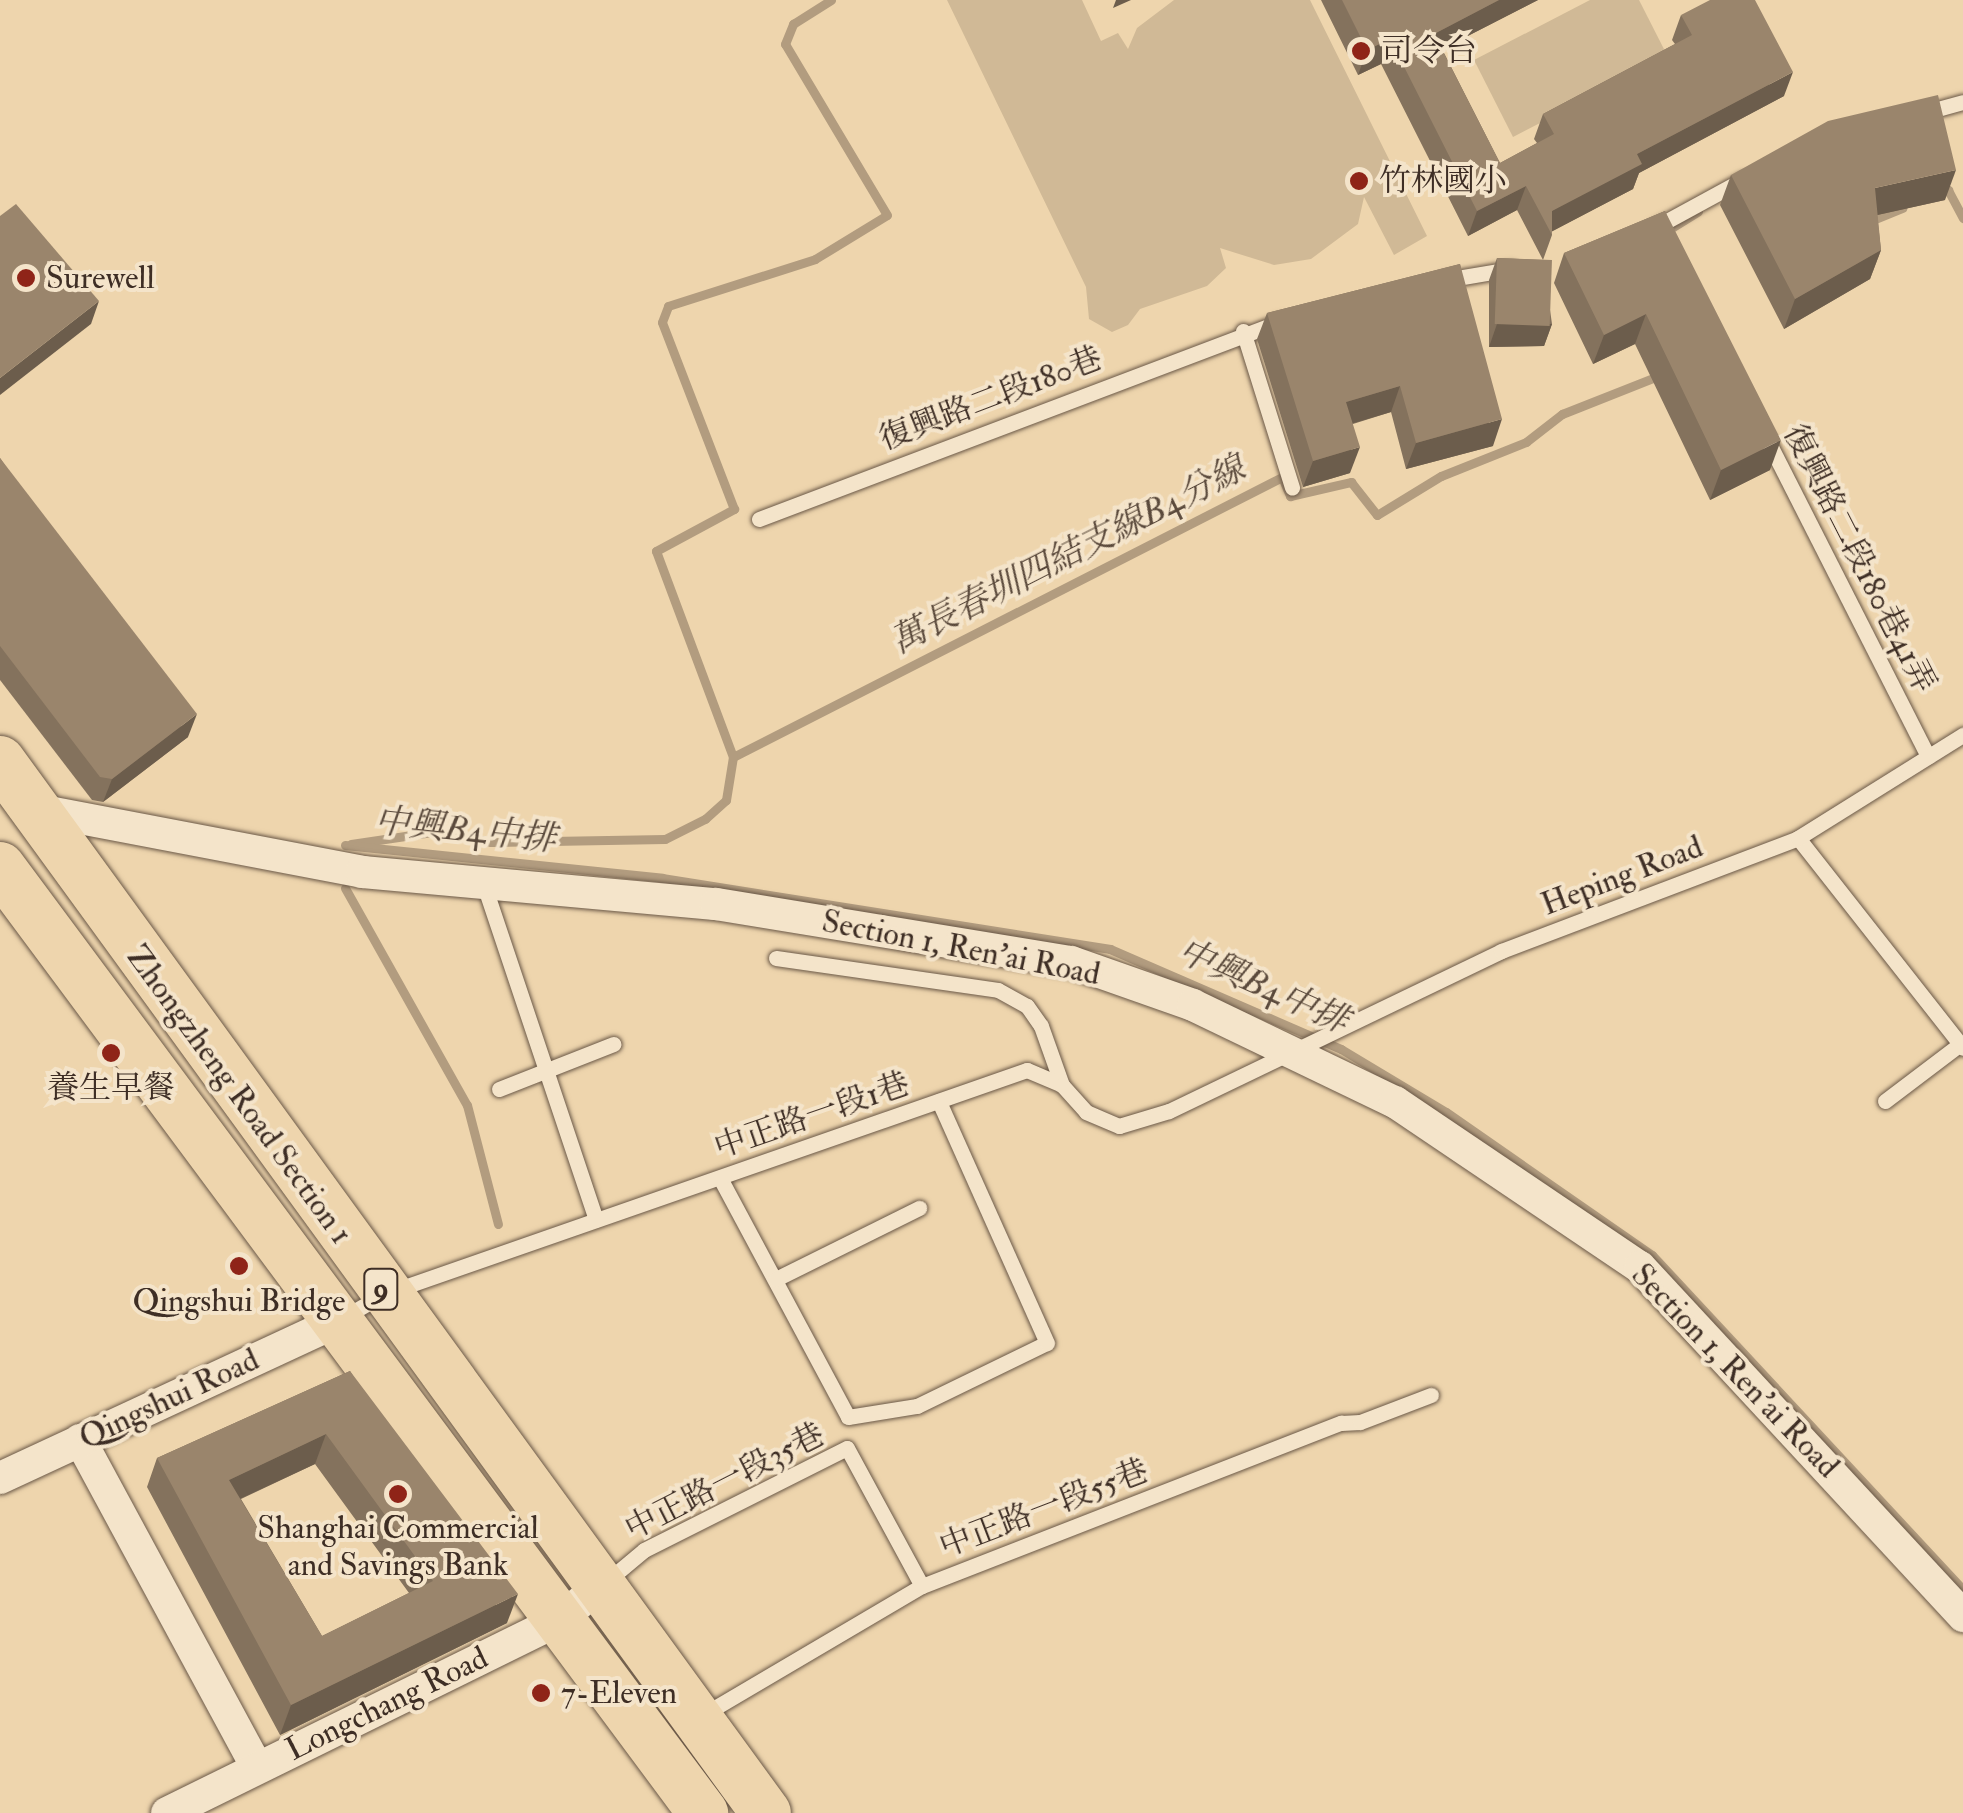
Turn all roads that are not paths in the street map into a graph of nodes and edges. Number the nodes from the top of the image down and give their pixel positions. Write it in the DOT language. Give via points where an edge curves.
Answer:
graph roads {
  1 [pos="1963,102"];
  2 [pos="1906,117"];
  3 [pos="1762,169"];
  4 [pos="1659,226"];
  5 [pos="1642,234"];
  6 [pos="1668,244"];
  7 [pos="1523,270"];
  8 [pos="1435,282"];
  9 [pos="1300,316"];
  10 [pos="1243,331"];
  11 [pos="1758,420"];
  12 [pos="1292,487"];
  13 [pos="759,520"];
  14 [pos="1963,735"];
  15 [pos="1928,756"];
  16 [pos="0,761"];
  17 [pos="38,810"];
  18 [pos="1798,838"];
  19 [pos="0,866"];
  20 [pos="482,878"];
  21 [pos="776,958"];
  22 [pos="613,1044"];
  23 [pos="1962,1046"];
  24 [pos="1292,1054"];
  25 [pos="546,1070"];
  26 [pos="1062,1086"];
  27 [pos="498,1088"];
  28 [pos="939,1101"];
  29 [pos="1885,1101"];
  30 [pos="720,1178"];
  31 [pos="919,1208"];
  32 [pos="596,1220"];
  33 [pos="776,1279"];
  34 [pos="384,1294"];
  35 [pos="338,1321"];
  36 [pos="1431,1395"];
  37 [pos="80,1440"];
  38 [pos="0,1478"];
  39 [pos="600,1586"];
  40 [pos="922,1586"];
  41 [pos="1963,1616"];
  42 [pos="559,1620"];
  43 [pos="697,1719"];
  44 [pos="257,1767"];
  45 [pos="168,1813"];
  46 [pos="703,1813"];
  47 [pos="766,1813"];
  1 -- 2 [label="lane"];
  3 -- 4 [label="lane"];
  4 -- 5 [label="lane"];
  4 -- 6 [label="lane"];
  7 -- 8 [label="lane" via="1492,268"];
  9 -- 10 [label="lane, 復興路二段180巷"];
  10 -- 12 [label="lane"];
  10 -- 13 [label="lane, 復興路二段180巷"];
  11 -- 15 [label="lane, 復興路二段180巷41弄"];
  14 -- 15 [label="lane, Heping Road"];
  15 -- 18 [label="lane, Heping Road"];
  16 -- 17 [label="main road, Zhongzheng Road Section 1 / 9"];
  17 -- 20 [label="street, Section 1, Ren'ai Road" via="362,872"];
  17 -- 34 [label="main road, Zhongzheng Road Section 1 / 9"];
  18 -- 23 [label="lane"];
  18 -- 24 [label="lane, Heping Road" via="1501,950"];
  19 -- 35 [label="main road, Zhongzheng Road Section 1 / 9"];
  20 -- 24 [label="street, Section 1, Ren'ai Road" via="716,904 1071,962 1193,1005"];
  20 -- 25 [label="lane"];
  21 -- 26 [label="lane" via="998,990 1027,1006 1041,1026"];
  22 -- 25 [label="lane"];
  23 -- 29 [label="lane"];
  24 -- 26 [label="lane, 中正路一段1巷" via="1169,1112 1120,1126 1086,1112"];
  24 -- 41 [label="street, Section 1, Ren'ai Road" via="1395,1102 1640,1267"];
  25 -- 27 [label="lane"];
  25 -- 32 [label="lane"];
  26 -- 28 [label="lane, 中正路一段1巷" via="1028,1070"];
  28 -- 30 [label="lane, 中正路一段1巷"];
  28 -- 33 [label="lane" via="1048,1343 917,1406 848,1417"];
  30 -- 32 [label="lane, 中正路一段1巷"];
  30 -- 33 [label="lane"];
  31 -- 33 [label="lane"];
  32 -- 34 [label="lane, 中正路一段1巷"];
  34 -- 35 [label="lane, 中正路一段1巷"];
  34 -- 39 [label="main road, Zhongzheng Road Section 1 / 9"];
  35 -- 37 [label="street, Qingshui Road"];
  35 -- 42 [label="main road, Zhongzheng Road Section 1 / 9"];
  36 -- 40 [label="lane, 中正路一段55巷" via="1341,1423"];
  37 -- 38 [label="street, Qingshui Road"];
  37 -- 44 [label="street"];
  39 -- 40 [label="lane, 中正路一段35巷" via="644,1550 847,1448"];
  39 -- 42 [label="street, Longchang Road"];
  39 -- 43 [label="main road, Zhongzheng Road Section 1 / 9"];
  40 -- 43 [label="lane, 中正路一段55巷"];
  42 -- 44 [label="street, Longchang Road"];
  42 -- 46 [label="main road, Zhongzheng Road Section 1 / 9"];
  43 -- 47 [label="main road, Zhongzheng Road Section 1 / 9"];
  44 -- 45 [label="street, Longchang Road"];
}
